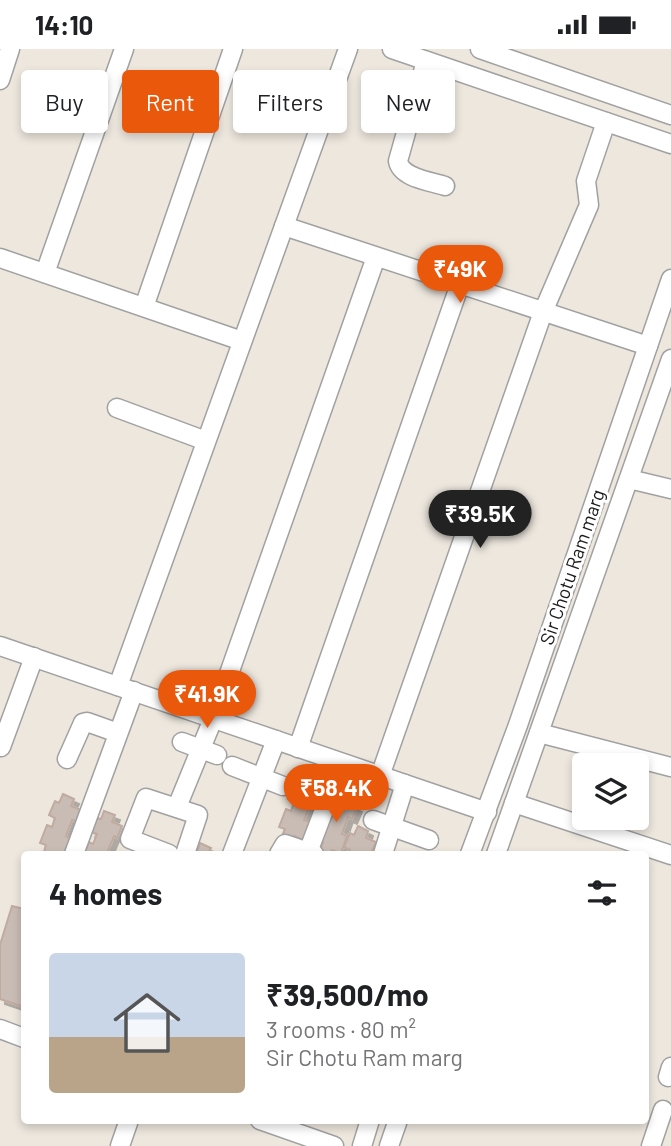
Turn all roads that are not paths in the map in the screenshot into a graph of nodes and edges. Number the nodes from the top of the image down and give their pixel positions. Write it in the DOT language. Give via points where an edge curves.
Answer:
graph roads {
  1 [pos="10,49"];
  2 [pos="124,49"];
  3 [pos="233,49"];
  4 [pos="348,49"];
  5 [pos="392,49"];
  6 [pos="480,49"];
  7 [pos="426,61"];
  8 [pos="0,80"];
  9 [pos="671,115"];
  10 [pos="606,122"];
  11 [pos="671,144"];
  12 [pos="445,186"];
  13 [pos="284,226"];
  14 [pos="376,257"];
  15 [pos="0,258"];
  16 [pos="46,273"];
  17 [pos="671,279"];
  18 [pos="460,284"];
  19 [pos="144,307"];
  20 [pos="542,311"];
  21 [pos="242,341"];
  22 [pos="648,346"];
  23 [pos="671,359"];
  24 [pos="117,408"];
  25 [pos="206,441"];
  26 [pos="629,479"];
  27 [pos="671,489"];
  28 [pos="0,646"];
  29 [pos="34,657"];
  30 [pos="126,689"];
  31 [pos="213,719"];
  32 [pos="118,733"];
  33 [pos="539,733"];
  34 [pos="276,740"];
  35 [pos="183,742"];
  36 [pos="1,747"];
  37 [pos="298,748"];
  38 [pos="217,757"];
  39 [pos="67,759"];
  40 [pos="671,767"];
  41 [pos="380,776"];
  42 [pos="261,777"];
  43 [pos="405,784"];
  44 [pos="283,786"];
  45 [pos="332,789"];
  46 [pos="514,803"];
  47 [pos="177,807"];
  48 [pos="487,812"];
  49 [pos="373,820"];
  50 [pos="391,827"];
  51 [pos="615,837"];
  52 [pos="429,840"];
  53 [pos="75,851"];
  54 [pos="157,851"];
  55 [pos="186,851"];
  56 [pos="233,851"];
  57 [pos="281,851"];
  58 [pos="305,851"];
  59 [pos="312,851"];
  60 [pos="384,851"];
  61 [pos="471,851"];
  62 [pos="496,851"];
  63 [pos="610,851"];
  64 [pos="671,855"];
  65 [pos="0,1029"];
  66 [pos="21,1037"];
  67 [pos="660,1109"];
  68 [pos="128,1124"];
  69 [pos="271,1124"];
  70 [pos="369,1124"];
  71 [pos="397,1124"];
  72 [pos="120,1146"];
  73 [pos="334,1146"];
  74 [pos="362,1146"];
  75 [pos="389,1146"];
  76 [pos="651,1146"];
  1 -- 8 [label="street"];
  2 -- 16 [label="street"];
  3 -- 19 [label="street"];
  4 -- 13 [label="street"];
  5 -- 7 [label="street"];
  6 -- 9 [label="street"];
  7 -- 10 [label="street"];
  7 -- 12 [label="street" via="398,161 405,173"];
  10 -- 11 [label="street"];
  10 -- 20 [label="street" via="586,181 589,205"];
  13 -- 14 [label="street"];
  13 -- 21 [label="street"];
  14 -- 18 [label="street"];
  14 -- 31 [label="street"];
  15 -- 16 [label="street"];
  16 -- 19 [label="street"];
  17 -- 22 [label="street, Sir Chotu Ram marg"];
  18 -- 20 [label="street"];
  18 -- 37 [label="street"];
  19 -- 21 [label="street"];
  20 -- 22 [label="street"];
  20 -- 41 [label="street"];
  21 -- 25 [label="street"];
  22 -- 48 [label="street, Sir Chotu Ram marg"];
  23 -- 26 [label="street, Sir Chotu Ram marg"];
  24 -- 25 [label="street"];
  25 -- 30 [label="street"];
  26 -- 27 [label="street"];
  26 -- 33 [label="street, Sir Chotu Ram marg"];
  28 -- 29 [label="street"];
  29 -- 30 [label="street"];
  29 -- 36 [label="street"];
  30 -- 31 [label="street"];
  30 -- 32 [label="street"];
  31 -- 34 [label="street"];
  31 -- 38 [label="street"];
  32 -- 39 [label="street" via="83,723"];
  32 -- 53 [label="street"];
  33 -- 40 [label="street"];
  33 -- 46 [label="street, Sir Chotu Ram marg"];
  34 -- 37 [label="street"];
  34 -- 42 [label="street"];
  35 -- 38 [label="street"];
  37 -- 41 [label="street"];
  38 -- 42 [label="street"];
  38 -- 47 [label="street"];
  41 -- 43 [label="street"];
  42 -- 44 [label="street"];
  42 -- 56 [label="street"];
  43 -- 48 [label="street"];
  43 -- 50 [label="street"];
  45 -- 59 [label="street"];
  46 -- 51 [label="street"];
  46 -- 62 [label="street, Sir Chotu Ram marg"];
  47 -- 54 [label="street" via="144,799 130,839"];
  47 -- 55 [label="street" via="198,816"];
  48 -- 61 [label="street, Sir Chotu Ram marg"];
  49 -- 50 [label="street"];
  50 -- 52 [label="street"];
  50 -- 60 [label="street"];
  51 -- 63 [label="street"];
  51 -- 64 [label="street"];
  57 -- 58 [label="street" via="285,844"];
  65 -- 66 [label="street"];
  67 -- 76 [label="street"];
  68 -- 72 [label="street"];
  69 -- 73 [label="street"];
  70 -- 74 [label="street"];
  71 -- 75 [label="street"];
}
